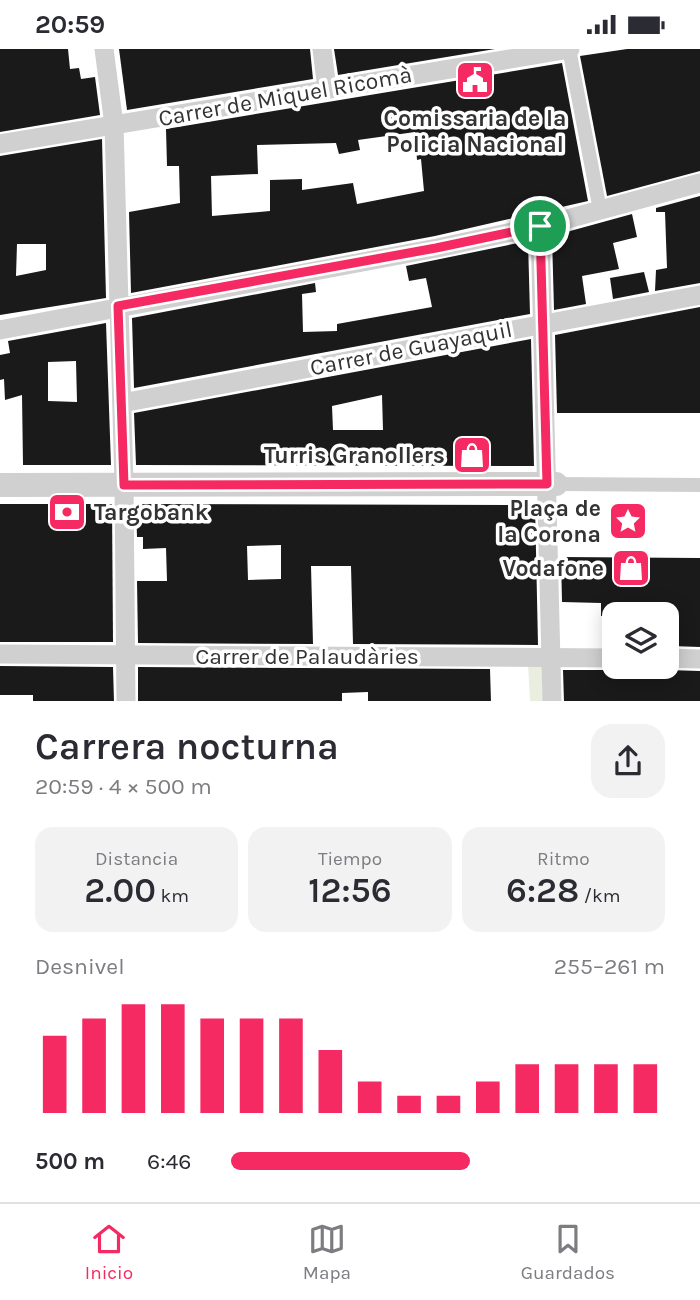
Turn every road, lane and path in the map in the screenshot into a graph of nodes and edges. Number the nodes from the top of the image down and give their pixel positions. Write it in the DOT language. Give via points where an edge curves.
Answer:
graph roads {
  1 [pos="104,49"];
  2 [pos="322,49"];
  3 [pos="569,49"];
  4 [pos="327,89"];
  5 [pos="114,125"];
  6 [pos="0,144"];
  7 [pos="700,183"];
  8 [pos="600,210"];
  9 [pos="540,226"];
  10 [pos="700,295"];
  11 [pos="118,306"];
  12 [pos="543,324"];
  13 [pos="0,330"];
  14 [pos="122,403"];
  15 [pos="551,484"];
  16 [pos="0,485"];
  17 [pos="124,485"];
  18 [pos="700,485"];
  19 [pos="0,654"];
  20 [pos="125,655"];
  21 [pos="551,657"];
  22 [pos="602,658"];
  23 [pos="679,658"];
  24 [pos="700,659"];
  25 [pos="125,701"];
  26 [pos="552,701"];
  1 -- 5 [label="street"];
  2 -- 4 [label="street"];
  3 -- 4 [label="street, Carrer de Miquel Ricomà"];
  3 -- 8 [label="street"];
  4 -- 5 [label="street, Carrer de Miquel Ricomà"];
  5 -- 6 [label="street, Carrer de Miquel Ricomà"];
  5 -- 11 [label="street"];
  7 -- 8 [label="street"];
  8 -- 9 [label="street"];
  9 -- 11 [label="street"];
  9 -- 12 [label="street"];
  10 -- 12 [label="street, Carrer de Guayaquil"];
  11 -- 13 [label="street"];
  11 -- 14 [label="street"];
  12 -- 14 [label="street, Carrer de Guayaquil"];
  12 -- 15 [label="street"];
  14 -- 17 [label="street"];
  15 -- 17 [label="street"];
  15 -- 18 [label="street"];
  15 -- 21 [label="street"];
  16 -- 17 [label="street"];
  17 -- 20 [label="street"];
  19 -- 20 [label="street, Carrer de Palaudàries"];
  20 -- 21 [label="street, Carrer de Palaudàries"];
  20 -- 25 [label="street"];
  21 -- 22 [label="street, Carrer de Palaudàries"];
  21 -- 26 [label="street"];
  23 -- 24 [label="street"];
}
